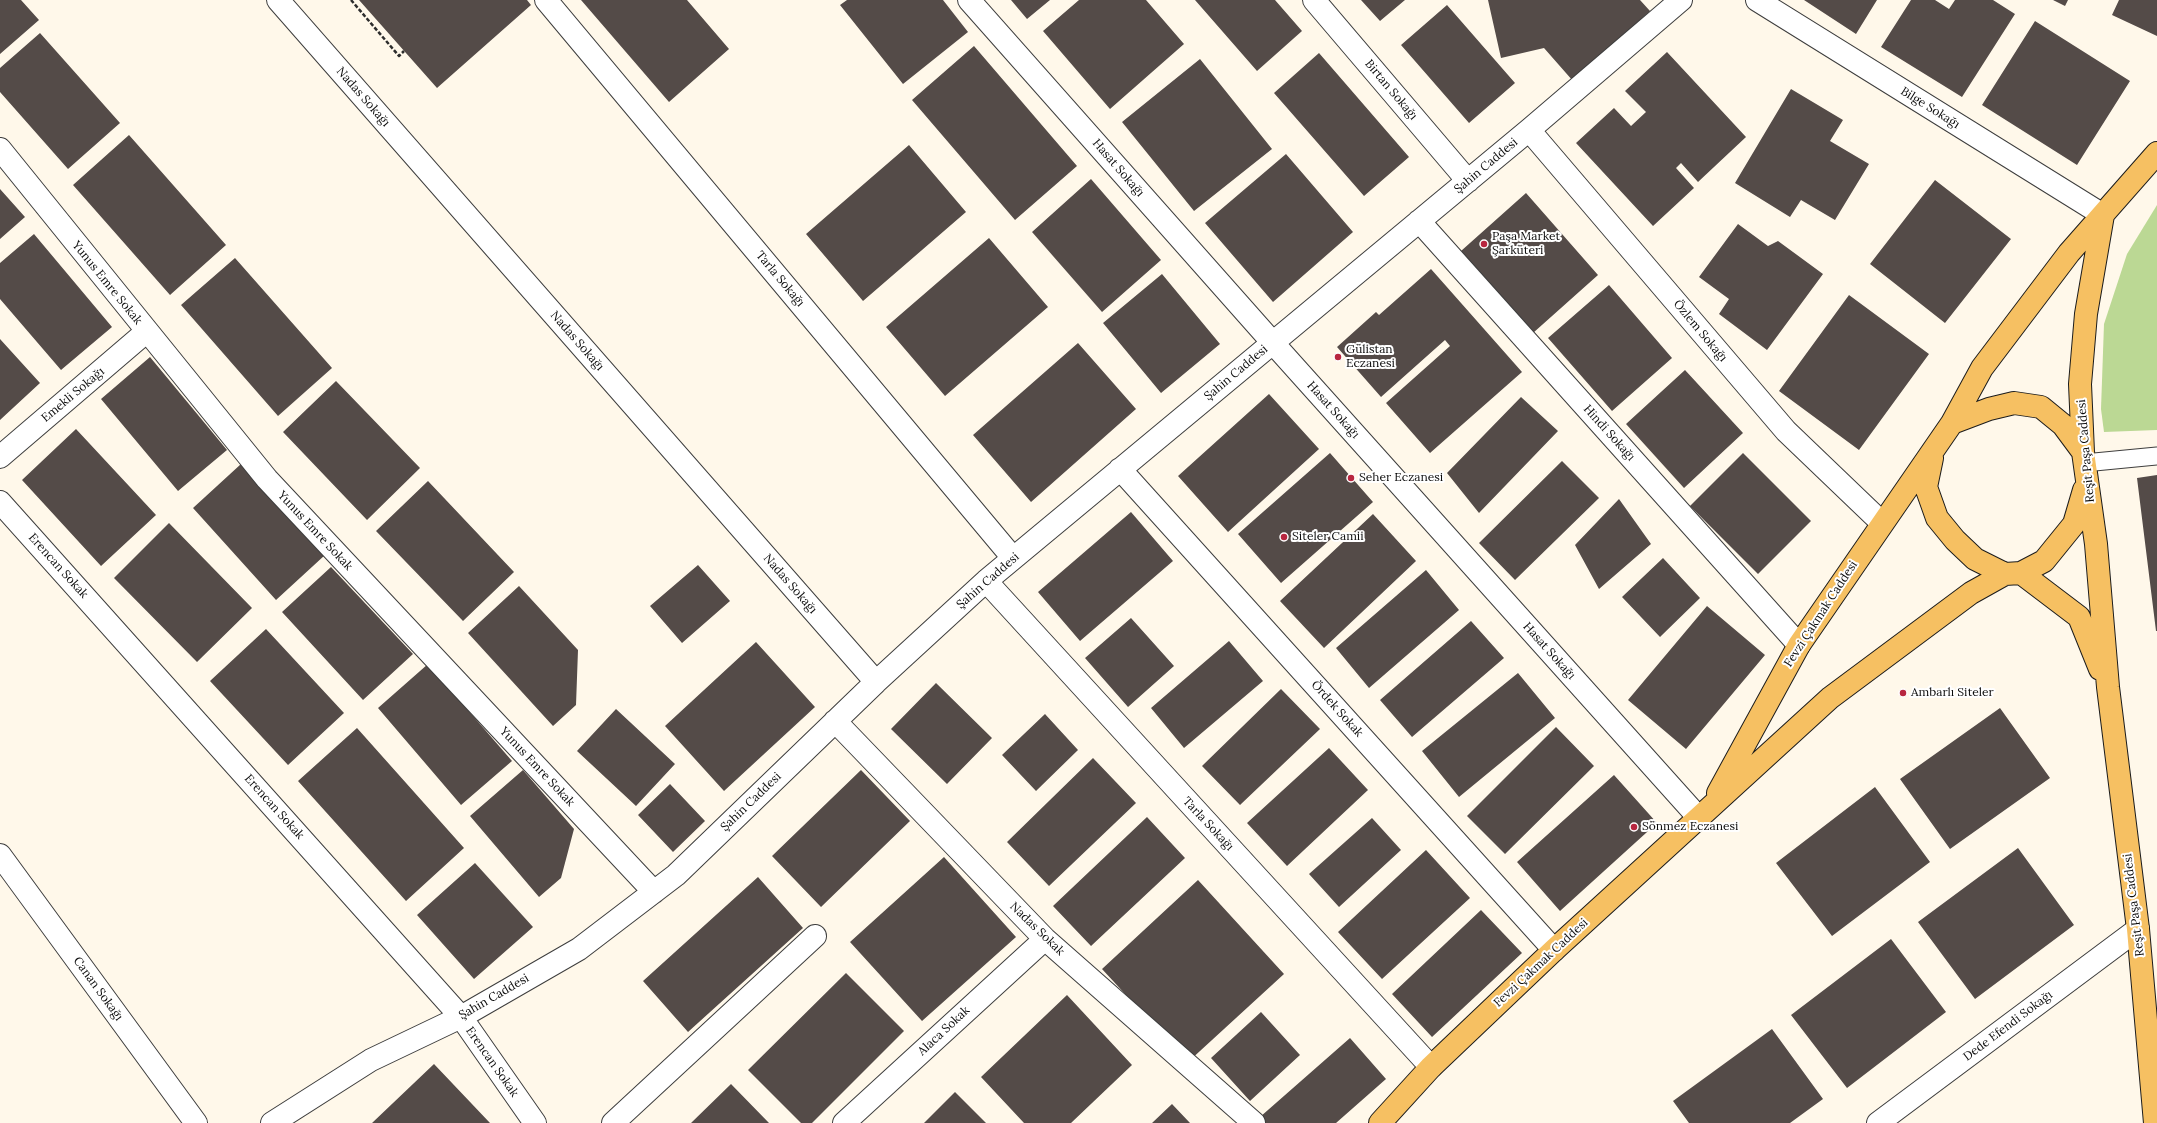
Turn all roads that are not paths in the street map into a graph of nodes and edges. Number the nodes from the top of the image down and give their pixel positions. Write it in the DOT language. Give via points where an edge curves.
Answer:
graph roads {
  1 [pos="278,0"];
  2 [pos="546,0"];
  3 [pos="970,0"];
  4 [pos="1314,0"];
  5 [pos="1681,0"];
  6 [pos="1757,0"];
  7 [pos="1529,130"];
  8 [pos="0,149"];
  9 [pos="2157,153"];
  10 [pos="1468,181"];
  11 [pos="2103,215"];
  12 [pos="1419,221"];
  13 [pos="146,332"];
  14 [pos="1273,343"];
  15 [pos="1952,423"];
  16 [pos="1934,448"];
  17 [pos="2157,456"];
  18 [pos="0,457"];
  19 [pos="2084,464"];
  20 [pos="1120,469"];
  21 [pos="0,502"];
  22 [pos="1882,523"];
  23 [pos="1013,558"];
  24 [pos="2013,573"];
  25 [pos="986,581"];
  26 [pos="1799,645"];
  27 [pos="876,682"];
  28 [pos="2108,687"];
  29 [pos="835,721"];
  30 [pos="1704,814"];
  31 [pos="0,855"];
  32 [pos="654,892"];
  33 [pos="2138,929"];
  34 [pos="815,936"];
  35 [pos="1045,939"];
  36 [pos="1554,950"];
  37 [pos="461,1017"];
  38 [pos="1431,1067"];
  39 [pos="196,1123"];
  40 [pos="272,1123"];
  41 [pos="535,1123"];
  42 [pos="613,1123"];
  43 [pos="844,1123"];
  44 [pos="1254,1123"];
  45 [pos="1380,1123"];
  46 [pos="1878,1123"];
  47 [pos="2156,1123"];
  1 -- 27 [label="street, Nadas Sokağı"];
  2 -- 23 [label="street, Tarla Sokağı"];
  3 -- 14 [label="street, Hasat Sokağı"];
  4 -- 10 [label="street, Birtan Sokağı"];
  5 -- 7 [label="street, Şahin Caddesi"];
  6 -- 11 [label="street, Bilge Sokağı"];
  7 -- 10 [label="street, Şahin Caddesi"];
  7 -- 22 [label="street, Özlem Sokağı" via="1786,431"];
  8 -- 13 [label="street, Yunus Emre Sokak"];
  9 -- 11 [label="main road"];
  10 -- 12 [label="street, Şahin Caddesi"];
  11 -- 15 [label="main road" via="2069,252 1982,368"];
  11 -- 19 [label="main road, Reşit Paşa Caddesi" via="2086,314 2080,384"];
  12 -- 14 [label="street, Şahin Caddesi"];
  12 -- 26 [label="street, Hindi Sokağı"];
  13 -- 18 [label="street, Emekli Sokağı"];
  13 -- 32 [label="street, Yunus Emre Sokak" via="267,479"];
  14 -- 20 [label="street, Şahin Caddesi"];
  14 -- 30 [label="street, Hasat Sokağı"];
  15 -- 16 [label="main road"];
  15 -- 19 [label="main road" via="2014,403 2041,407 2063,425"];
  16 -- 22 [label="main road, Fevzi Çakmak Caddesi"];
  16 -- 24 [label="main road, Reşit Paşa Caddesi" via="1926,487 1937,518 1975,559"];
  17 -- 19 [label="lane"];
  19 -- 24 [label="main road, Fevzi Çakmak Caddesi" via="2081,504 2074,524 2044,561"];
  19 -- 28 [label="main road, Reşit Paşa Caddesi" via="2097,558"];
  20 -- 23 [label="street, Şahin Caddesi"];
  20 -- 36 [label="street, Ördek Sokak"];
  21 -- 37 [label="street, Erencan Sokak"];
  22 -- 26 [label="main road, Fevzi Çakmak Caddesi"];
  23 -- 25 [label="street, Şahin Caddesi"];
  24 -- 28 [label="main road, Reşit Paşa Caddesi" via="2079,617"];
  24 -- 30 [label="main road, Fevzi Çakmak Caddesi" via="1972,593 1830,698"];
  25 -- 27 [label="street, Şahin Caddesi"];
  25 -- 38 [label="street, Tarla Sokağı"];
  26 -- 30 [label="main road, Fevzi Çakmak Caddesi"];
  27 -- 29 [label="street, Şahin Caddesi"];
  28 -- 33 [label="main road, Reşit Paşa Caddesi"];
  29 -- 32 [label="street, Şahin Caddesi" via="676,876"];
  29 -- 35 [label="street, Nadas Sokak"];
  30 -- 36 [label="main road, Fevzi Çakmak Caddesi"];
  31 -- 39 [label="street, Canan Sokağı"];
  32 -- 37 [label="street, Şahin Caddesi" via="579,949"];
  33 -- 46 [label="street, Dede Efendi Sokağı"];
  33 -- 47 [label="main road, Reşit Paşa Caddesi"];
  34 -- 42 [label="street"];
  35 -- 43 [label="street, Alaca Sokak"];
  35 -- 44 [label="street, Nadas Sokak"];
  36 -- 38 [label="main road, Fevzi Çakmak Caddesi"];
  37 -- 40 [label="street, Şahin Caddesi" via="371,1060"];
  37 -- 41 [label="street, Erencan Sokak"];
  38 -- 45 [label="main road, Fevzi Çakmak Caddesi"];
}
